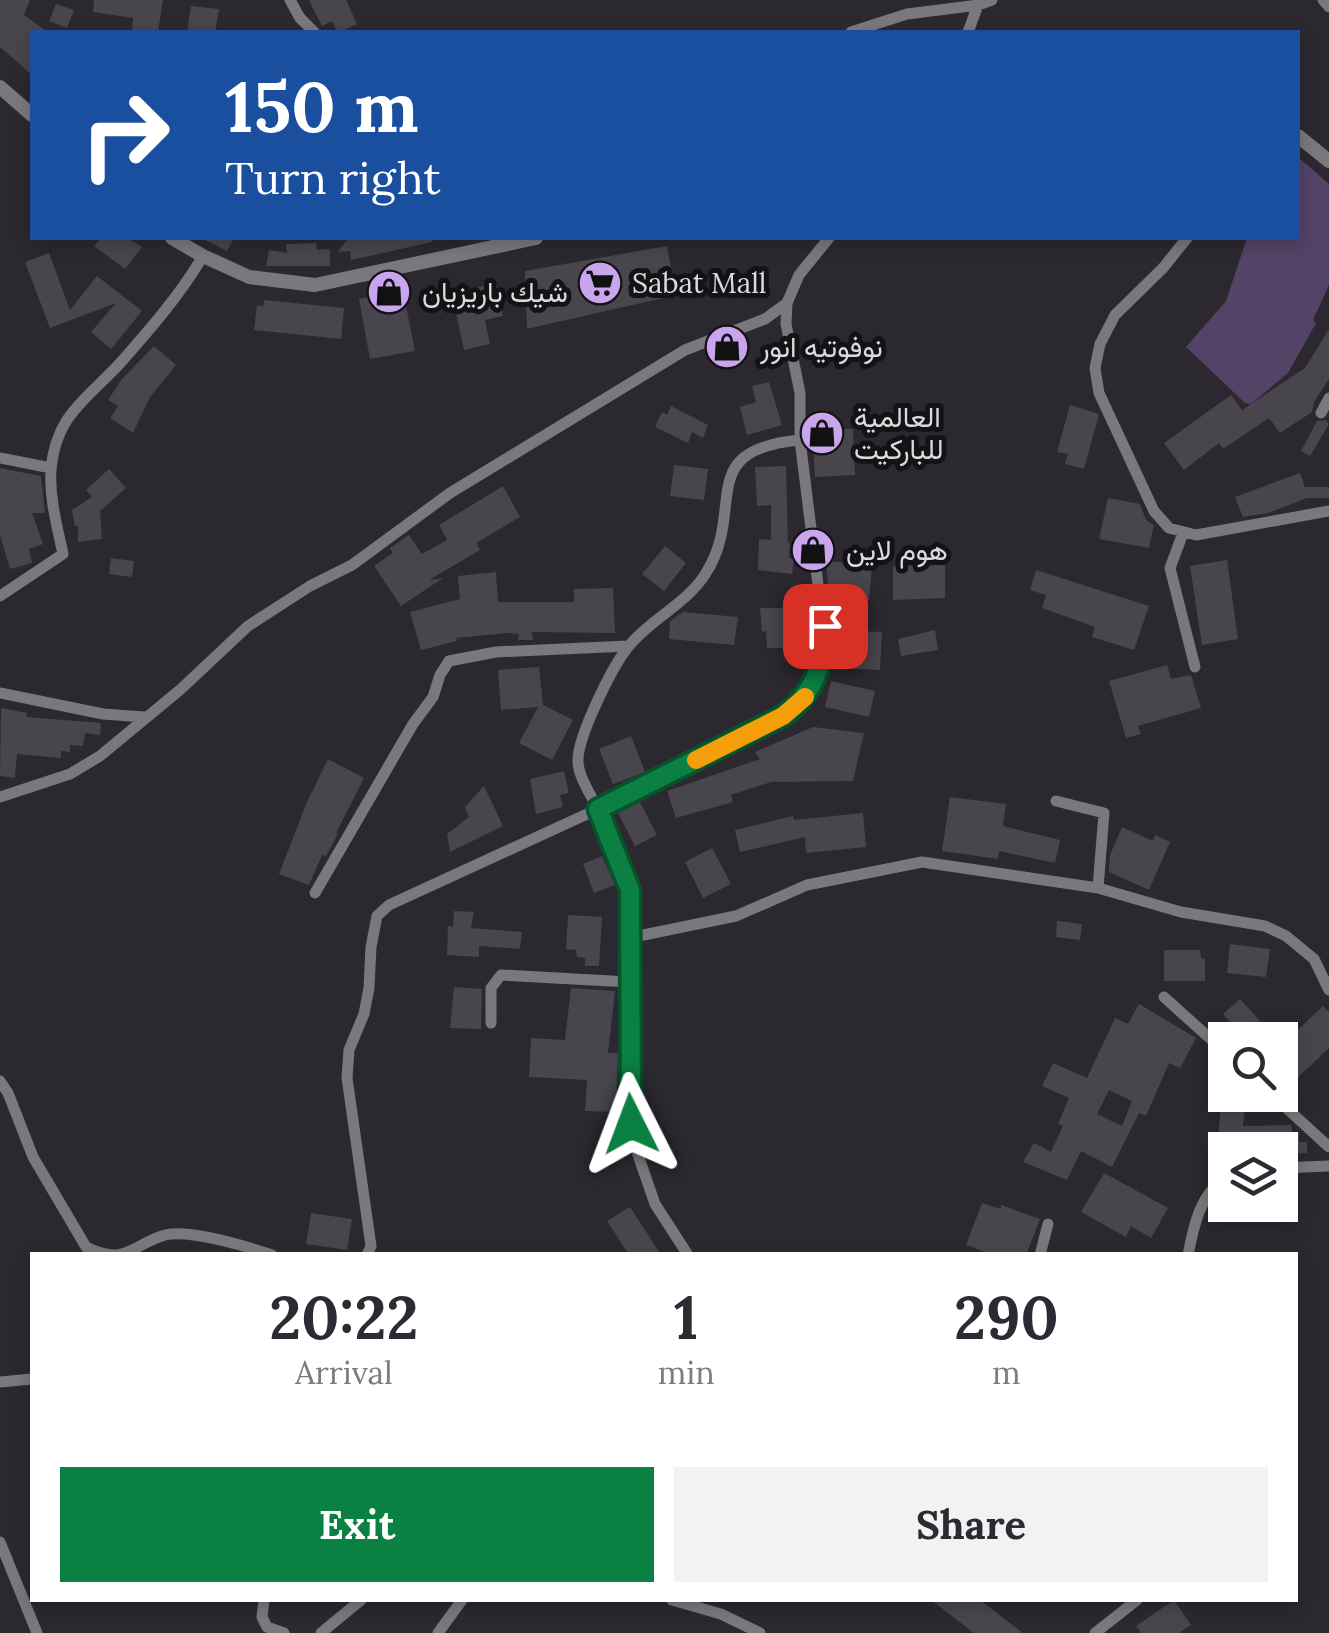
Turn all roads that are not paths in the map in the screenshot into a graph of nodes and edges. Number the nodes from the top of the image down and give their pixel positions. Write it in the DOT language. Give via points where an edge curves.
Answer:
graph roads {
  1 [pos="290,0"];
  2 [pos="992,0"];
  3 [pos="1324,0"];
  4 [pos="978,6"];
  5 [pos="1329,6"];
  6 [pos="312,30"];
  7 [pos="857,30"];
  8 [pos="969,30"];
  9 [pos="0,87"];
  10 [pos="30,112"];
  11 [pos="1300,138"];
  12 [pos="1329,162"];
  13 [pos="175,240"];
  14 [pos="527,240"];
  15 [pos="827,240"];
  16 [pos="1185,240"];
  17 [pos="203,256"];
  18 [pos="787,303"];
  19 [pos="1329,398"];
  20 [pos="1320,412"];
  21 [pos="800,440"];
  22 [pos="0,458"];
  23 [pos="51,468"];
  24 [pos="1329,510"];
  25 [pos="1183,534"];
  26 [pos="0,596"];
  27 [pos="628,646"];
  28 [pos="1195,667"];
  29 [pos="0,693"];
  30 [pos="144,718"];
  31 [pos="0,796"];
  32 [pos="1056,801"];
  33 [pos="598,809"];
  34 [pos="1098,888"];
  35 [pos="315,893"];
  36 [pos="629,938"];
  37 [pos="629,982"];
  38 [pos="1329,990"];
  39 [pos="1164,997"];
  40 [pos="492,1023"];
  41 [pos="1208,1037"];
  42 [pos="0,1081"];
  43 [pos="1291,1112"];
  44 [pos="1329,1147"];
  45 [pos="1329,1166"];
  46 [pos="1298,1167"];
  47 [pos="1208,1196"];
  48 [pos="1048,1224"];
  49 [pos="96,1252"];
  50 [pos="134,1252"];
  51 [pos="260,1252"];
  52 [pos="368,1252"];
  53 [pos="686,1252"];
  54 [pos="1041,1252"];
  55 [pos="1189,1252"];
  56 [pos="30,1379"];
  57 [pos="0,1382"];
  58 [pos="0,1542"];
  59 [pos="264,1602"];
  60 [pos="360,1602"];
  61 [pos="461,1602"];
  62 [pos="679,1602"];
  63 [pos="1134,1602"];
  64 [pos="37,1633"];
  65 [pos="284,1633"];
  66 [pos="321,1633"];
  67 [pos="438,1633"];
  68 [pos="760,1633"];
  69 [pos="1095,1633"];
  1 -- 6 [label="street"];
  2 -- 4 [label="street"];
  3 -- 5 [label="street"];
  4 -- 7 [label="street" via="906,14"];
  4 -- 8 [label="street"];
  9 -- 10 [label="street"];
  11 -- 12 [label="street"];
  13 -- 17 [label="street"];
  14 -- 17 [label="street" via="314,285 249,278"];
  15 -- 18 [label="street" via="799,275"];
  16 -- 25 [label="street" via="1115,315 1095,368 1099,394 1154,511"];
  17 -- 23 [label="street" via="119,365 70,410"];
  18 -- 21 [label="street"];
  18 -- 30 [label="street" via="765,319 685,350 450,493 352,565 248,626"];
  19 -- 20 [label="street"];
  21 -- 27 [label="street" via="755,448 734,465 712,563 691,592"];
  21 -- 33 [label="street" via="825,626 808,692 783,716"];
  22 -- 23 [label="street"];
  23 -- 26 [label="street" via="63,554"];
  24 -- 25 [label="street"];
  25 -- 28 [label="street" via="1170,568"];
  27 -- 33 [label="street" via="578,756"];
  27 -- 35 [label="street" via="448,661"];
  29 -- 30 [label="street"];
  30 -- 31 [label="street" via="70,774"];
  32 -- 34 [label="street" via="1104,813"];
  33 -- 36 [label="street" via="630,890"];
  33 -- 52 [label="street" via="377,916 369,988 347,1078"];
  34 -- 36 [label="street" via="922,862 806,884 736,916"];
  34 -- 38 [label="street" via="1265,926 1314,959"];
  36 -- 37 [label="street"];
  37 -- 40 [label="street" via="500,975 491,988"];
  37 -- 53 [label="street" via="636,1149 656,1204"];
  39 -- 41 [label="street"];
  42 -- 49 [label="street" via="33,1156 86,1247"];
  43 -- 44 [label="street"];
  45 -- 46 [label="street"];
  47 -- 55 [label="street"];
  48 -- 54 [label="street"];
  50 -- 51 [label="street" via="166,1234"];
  56 -- 57 [label="street"];
  58 -- 64 [label="street"];
  59 -- 65 [label="street" via="268,1627"];
  60 -- 66 [label="street"];
  61 -- 67 [label="street"];
  62 -- 68 [label="street"];
  63 -- 69 [label="street"];
}
